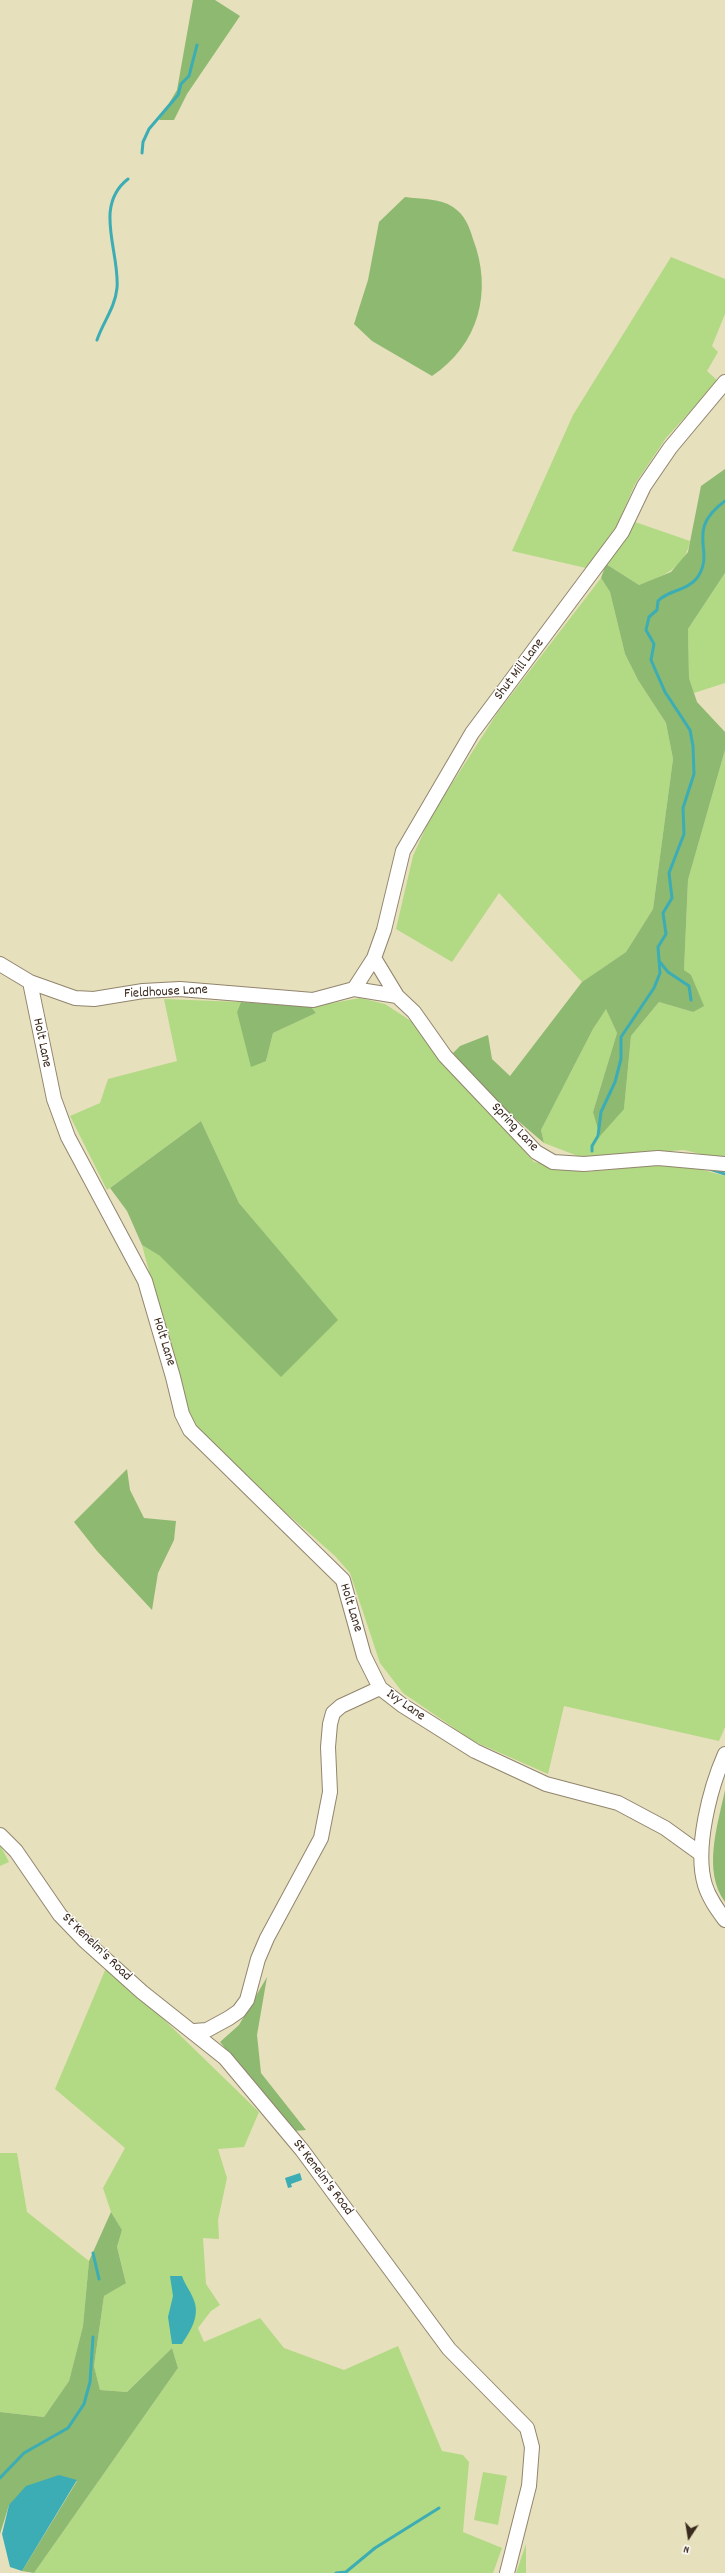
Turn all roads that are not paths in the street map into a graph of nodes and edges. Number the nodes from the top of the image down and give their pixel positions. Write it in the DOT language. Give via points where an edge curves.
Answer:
graph roads {
  1 [pos="725,382"];
  2 [pos="374,958"];
  3 [pos="0,964"];
  4 [pos="30,982"];
  5 [pos="357,986"];
  6 [pos="396,996"];
  7 [pos="725,1164"];
  8 [pos="380,1688"];
  9 [pos="725,1754"];
  10 [pos="0,1835"];
  11 [pos="701,1854"];
  12 [pos="725,1920"];
  13 [pos="194,2031"];
  14 [pos="507,2573"];
  1 -- 2 [label="street, Shut Mill Lane" via="670,448 644,486 622,532 472,733 403,851 384,930"];
  2 -- 5 [label="street, Shut Mill Lane"];
  2 -- 6 [label="street, Spring Lane"];
  3 -- 4 [label="street, Fieldhouse Lane"];
  4 -- 5 [label="street, Fieldhouse Lane" via="61,994 94,999 143,991 180,989 313,1000"];
  4 -- 8 [label="street, Holt Lane" via="40,1043 54,1099 70,1142 145,1281 182,1414 190,1430 342,1580 364,1656"];
  5 -- 6 [label="street"];
  6 -- 7 [label="street, Spring Lane" via="414,1012 446,1056 536,1152 553,1162 584,1164 658,1158"];
  8 -- 11 [label="street, Ivy Lane" via="402,1705 475,1751 546,1784 618,1803 665,1828"];
  8 -- 13 [label="street, Ivy Lane" via="341,1706 333,1713 328,1747 330,1792 321,1838 267,1938 258,1959 247,2000 239,2011 229,2018 207,2030"];
  9 -- 11 [label="street" via="709,1806"];
  10 -- 13 [label="street, St Kenelm's Road" via="16,1851 60,1915 84,1940 142,1992"];
  11 -- 12 [label="street" via="705,1884 711,1899"];
  13 -- 14 [label="street, St Kenelm's Road" via="225,2058 302,2150 449,2349 527,2428 532,2447 530,2486"];
}
